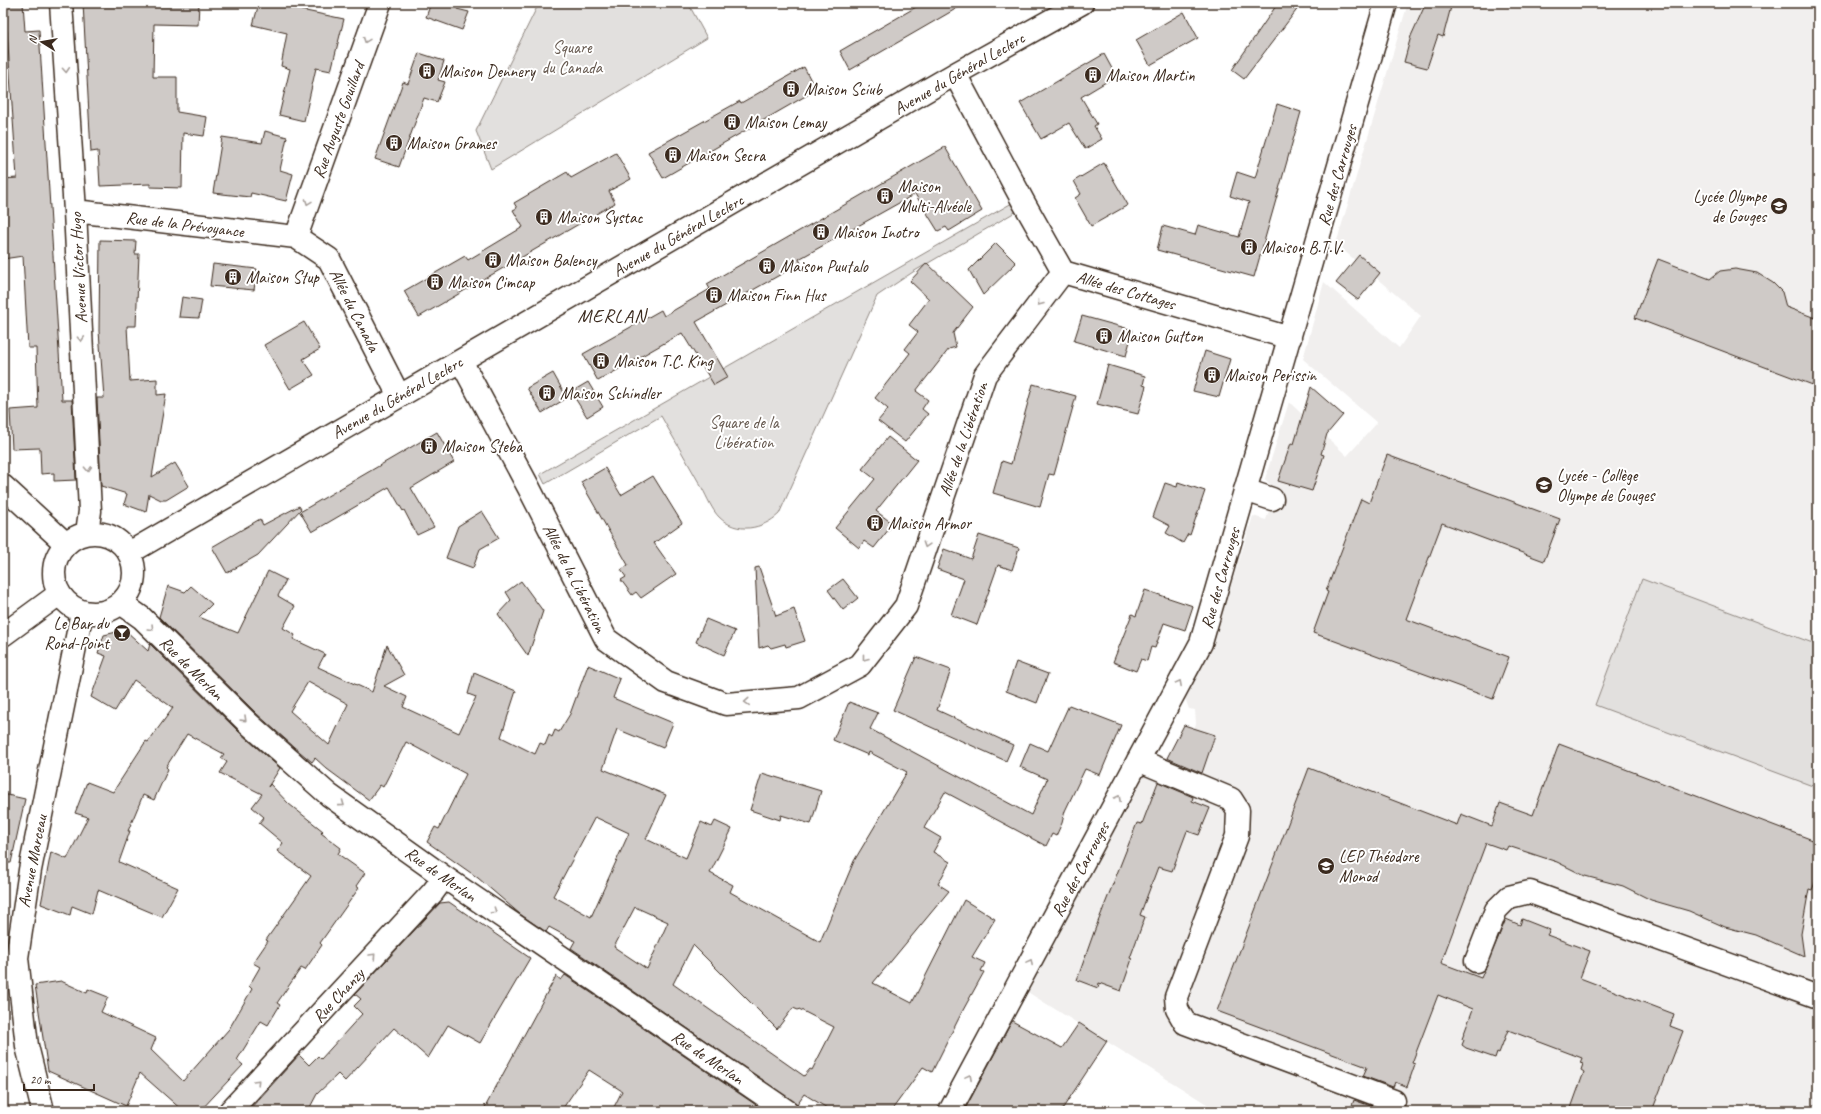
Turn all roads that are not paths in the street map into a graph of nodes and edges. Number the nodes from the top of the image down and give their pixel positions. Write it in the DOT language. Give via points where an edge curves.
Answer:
graph roads {
  1 [pos="62,3"];
  2 [pos="380,3"];
  3 [pos="1082,3"];
  4 [pos="1386,3"];
  5 [pos="955,74"];
  6 [pos="75,211"];
  7 [pos="296,237"];
  8 [pos="1063,272"];
  9 [pos="1290,338"];
  10 [pos="461,361"];
  11 [pos="399,396"];
  12 [pos="3,486"];
  13 [pos="1245,490"];
  14 [pos="1272,499"];
  15 [pos="88,533"];
  16 [pos="66,544"];
  17 [pos="129,553"];
  18 [pos="59,594"];
  19 [pos="122,603"];
  20 [pos="82,612"];
  21 [pos="3,635"];
  22 [pos="1138,760"];
  23 [pos="444,877"];
  24 [pos="1476,961"];
  25 [pos="1818,997"];
  26 [pos="1394,1100"];
  27 [pos="43,1111"];
  28 [pos="230,1111"];
  29 [pos="787,1111"];
  30 [pos="950,1111"];
  1 -- 6 [label="street, Avenue Victor Hugo, one-way"];
  2 -- 7 [label="street, Rue Auguste Gouillard, one-way"];
  3 -- 5 [label="street, Avenue du Général Leclerc"];
  4 -- 9 [label="street, Rue des Carrouges"];
  5 -- 8 [label="street, Allée des Cottages"];
  5 -- 10 [label="street, Avenue du Général Leclerc"];
  6 -- 7 [label="street, Rue de la Prévoyance"];
  6 -- 15 [label="street, Avenue Victor Hugo, one-way" via="89,504"];
  7 -- 11 [label="street, Allée du Canada" via="329,259"];
  8 -- 9 [label="street, Allée des Cottages"];
  8 -- 10 [label="street, Allée de la Libération, one-way" via="985,375 906,606 860,665 799,698 726,704 666,682 606,639"];
  9 -- 13 [label="street, Rue des Carrouges"];
  10 -- 11 [label="street, Avenue du Général Leclerc"];
  11 -- 17 [label="street, Avenue du Général Leclerc"];
  12 -- 16 [label="street"];
  13 -- 14 [label="street"];
  22 -- 13 [label="street, Rue des Carrouges, one-way" via="1200,643"];
  15 -- 16 [label="street" via="76,536"];
  15 -- 17 [label="street" via="111,536"];
  16 -- 18 [label="street" via="53,568 54,582"];
  17 -- 19 [label="street" via="133,562 133,584"];
  18 -- 20 [label="street" via="69,605"];
  18 -- 21 [label="street"];
  19 -- 20 [label="street" via="103,613"];
  19 -- 23 [label="street, Rue de Merlan, one-way" via="142,618 248,723 329,795"];
  20 -- 27 [label="street, Avenue Marceau" via="30,870 17,958 27,1046"];
  22 -- 26 [label="street" via="1231,799 1238,810 1237,836 1176,997 1177,1009 1185,1023"];
  30 -- 22 [label="street, Rue des Carrouges, one-way"];
  28 -- 23 [label="street, Rue Chanzy, one-way" via="433,892"];
  23 -- 29 [label="street, Rue de Merlan, one-way"];
  24 -- 25 [label="street" via="1496,910 1509,897 1530,892"];
}
